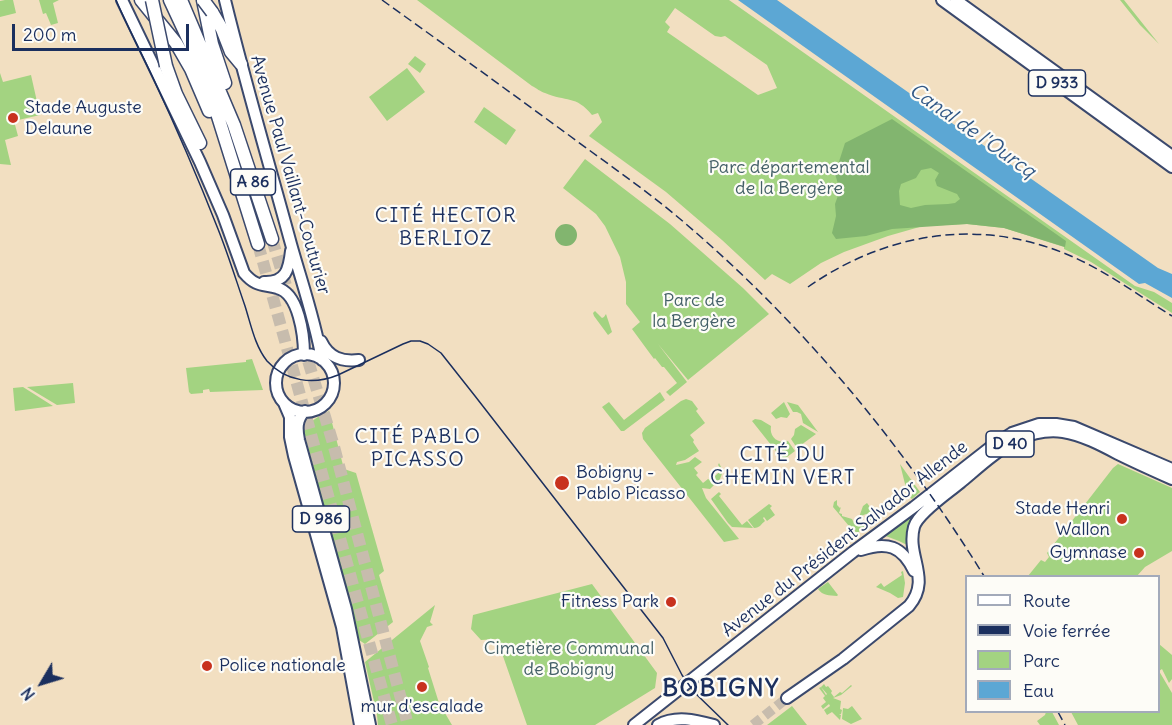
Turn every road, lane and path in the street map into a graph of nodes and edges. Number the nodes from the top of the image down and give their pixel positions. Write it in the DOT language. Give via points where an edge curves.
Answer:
graph roads {
  1 [pos="122,0"];
  2 [pos="141,0"];
  3 [pos="152,0"];
  4 [pos="170,0"];
  5 [pos="181,0"];
  6 [pos="203,0"];
  7 [pos="225,0"];
  8 [pos="942,0"];
  9 [pos="956,0"];
  10 [pos="241,64"];
  11 [pos="234,125"];
  12 [pos="200,144"];
  13 [pos="229,153"];
  14 [pos="1172,156"];
  15 [pos="1172,166"];
  16 [pos="215,196"];
  17 [pos="272,239"];
  18 [pos="258,244"];
  19 [pos="291,245"];
  20 [pos="236,250"];
  21 [pos="317,330"];
  22 [pos="304,355"];
  23 [pos="322,360"];
  24 [pos="359,360"];
  25 [pos="284,403"];
  26 [pos="304,411"];
  27 [pos="977,458"];
  28 [pos="1172,469"];
  29 [pos="1172,479"];
  30 [pos="952,490"];
  31 [pos="853,552"];
  32 [pos="919,585"];
  33 [pos="787,698"];
  34 [pos="360,725"];
  35 [pos="370,725"];
  36 [pos="634,725"];
  37 [pos="658,725"];
  38 [pos="712,725"];
  1 -- 16 [label="main road, Avenue Paul Vaillant-Couturier"];
  2 -- 13 [label="highway" via="176,43 191,69"];
  3 -- 12 [label="highway, bridge" via="166,66"];
  4 -- 13 [label="highway, A 86" via="205,75"];
  5 -- 11 [label="highway, A 86"];
  6 -- 10 [label="highway, bridge"];
  6 -- 11 [label="highway"];
  7 -- 10 [label="main road, Avenue Paul Vaillant-Couturier"];
  8 -- 15 [label="main road, D 933"];
  9 -- 14 [label="main road, D 933"];
  10 -- 19 [label="main road, Avenue Paul Vaillant-Couturier"];
  11 -- 17 [label="highway, A 86"];
  12 -- 16 [label="main road" via="218,187"];
  13 -- 18 [label="highway, A 86"];
  16 -- 20 [label="main road, Avenue Paul Vaillant-Couturier"];
  19 -- 20 [label="main road" via="287,271 271,282 253,277 243,255"];
  19 -- 21 [label="main road, Avenue Paul Vaillant-Couturier"];
  20 -- 22 [label="main road, Avenue Paul Vaillant-Couturier" via="250,280 280,289 291,297 304,337"];
  21 -- 23 [label="main road, Avenue Paul Vaillant-Couturier"];
  21 -- 24 [label="main road" via="333,356 345,361"];
  22 -- 23 [label="main road"];
  22 -- 25 [label="main road" via="288,360 278,374 277,388"];
  23 -- 26 [label="main road, Avenue Paul Vaillant-Couturier" via="332,374 331,394 314,411"];
  25 -- 26 [label="main road"];
  25 -- 34 [label="main road, D 986" via="290,417 294,456 342,627"];
  26 -- 35 [label="main road, D 986" via="298,423 299,440 346,609"];
  27 -- 28 [label="main road, Avenue du Président Salvador Allende / D 40" via="1017,431 1039,424 1056,424 1083,430"];
  27 -- 30 [label="main road" via="952,483"];
  27 -- 31 [label="main road, Avenue du Président Salvador Allende / D 40"];
  29 -- 30 [label="main road, Avenue du Président Salvador Allende / D 40" via="1079,436 1050,432 1011,444"];
  30 -- 32 [label="main road, Avenue du Président Salvador Allende / D 40" via="920,516 913,530"];
  31 -- 32 [label="main road" via="876,546 903,553"];
  31 -- 36 [label="main road, Avenue du Président Salvador Allende / D 40"];
  32 -- 33 [label="main road" via="916,596 902,612"];
  37 -- 38 [label="main road" via="680,719"];
}
